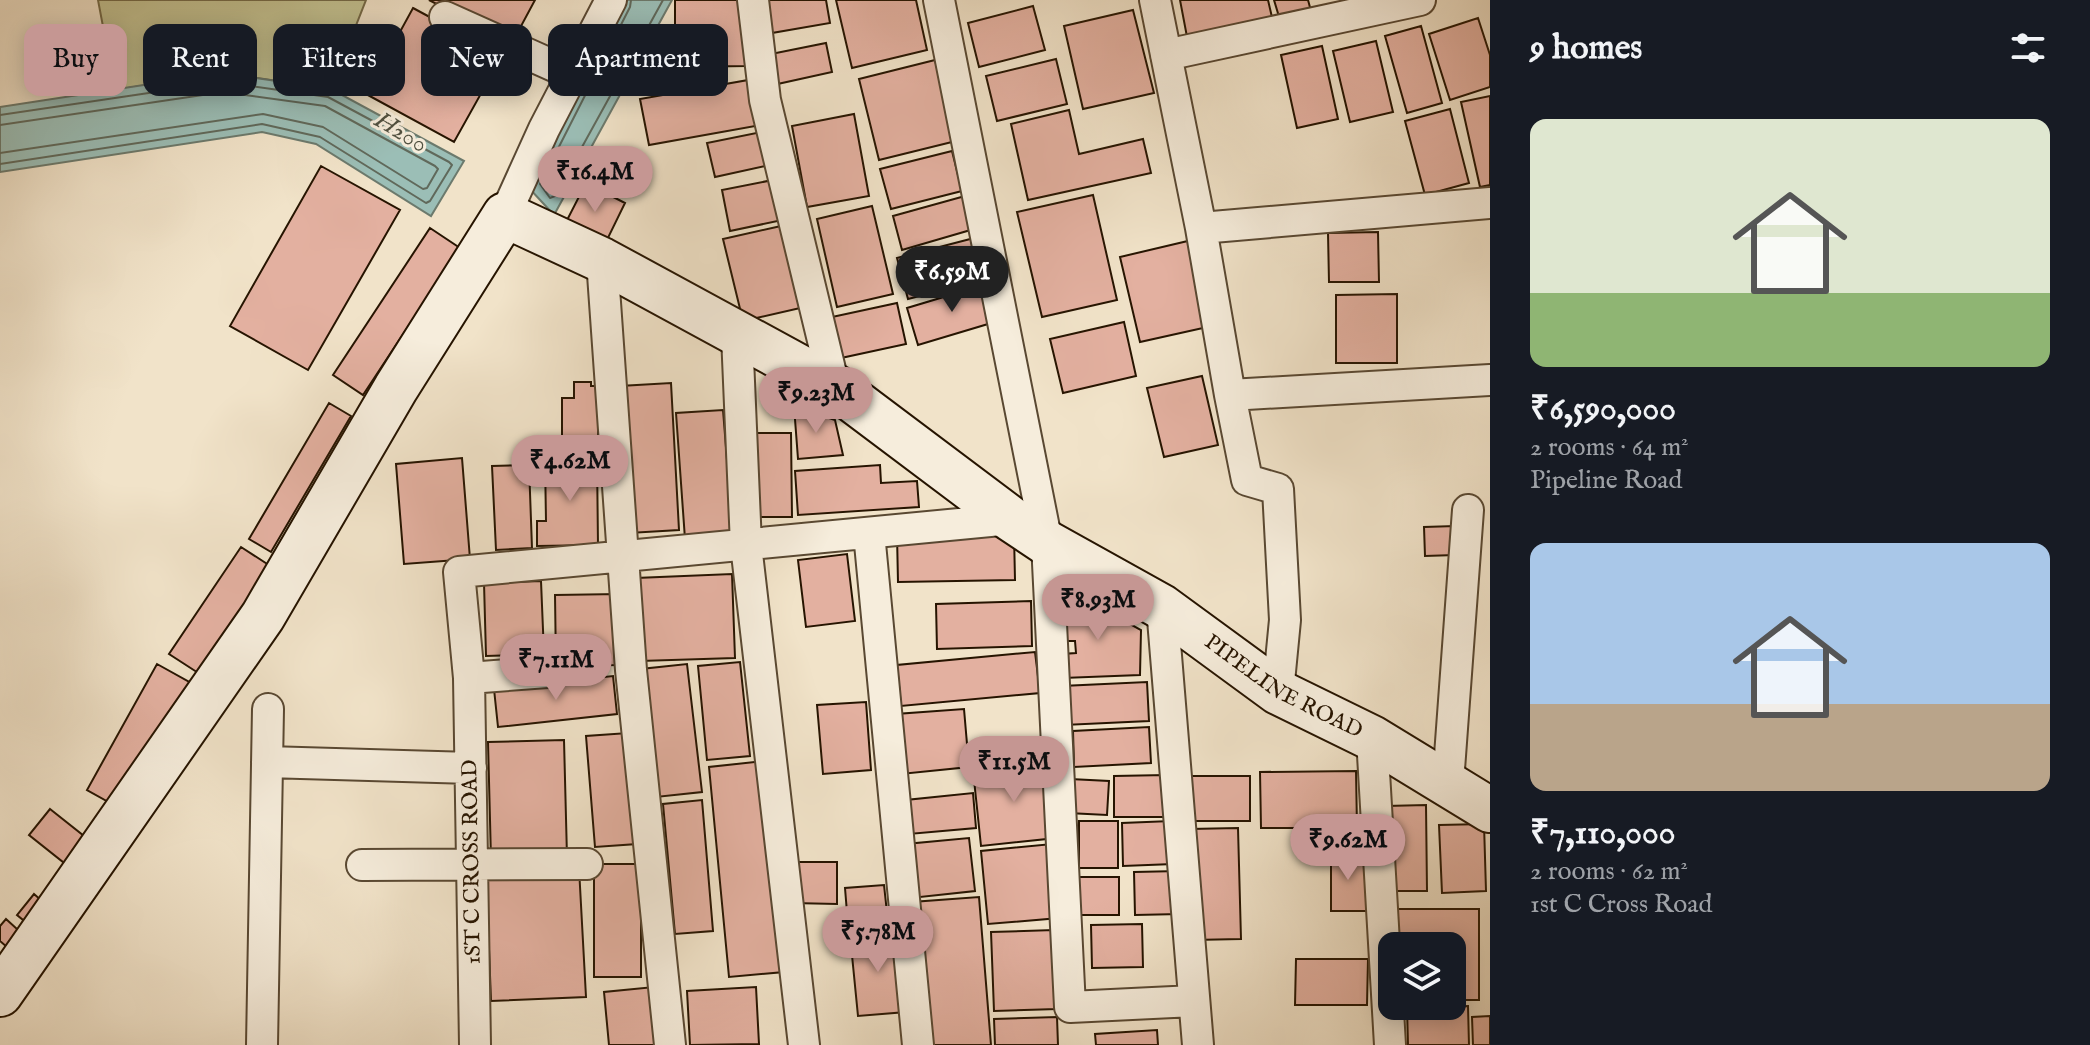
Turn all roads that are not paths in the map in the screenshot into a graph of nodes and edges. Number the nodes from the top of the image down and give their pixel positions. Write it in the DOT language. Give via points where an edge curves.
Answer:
graph roads {
  1 [pos="611,0"];
  2 [pos="753,0"];
  3 [pos="939,0"];
  4 [pos="1155,0"];
  5 [pos="1420,0"];
  6 [pos="445,17"];
  7 [pos="598,24"];
  8 [pos="1166,55"];
  9 [pos="548,63"];
  10 [pos="561,96"];
  11 [pos="1490,203"];
  12 [pos="505,215"];
  13 [pos="1201,228"];
  14 [pos="602,260"];
  15 [pos="737,335"];
  16 [pos="1490,380"];
  17 [pos="834,386"];
  18 [pos="1230,395"];
  19 [pos="1468,510"];
  20 [pos="1011,519"];
  21 [pos="869,533"];
  22 [pos="1047,543"];
  23 [pos="746,545"];
  24 [pos="625,556"];
  25 [pos="1162,607"];
  26 [pos="547,672"];
  27 [pos="469,678"];
  28 [pos="1278,692"];
  29 [pos="268,709"];
  30 [pos="1372,738"];
  31 [pos="267,762"];
  32 [pos="471,768"];
  33 [pos="1448,783"];
  34 [pos="1490,810"];
  35 [pos="472,864"];
  36 [pos="587,864"];
  37 [pos="362,865"];
  38 [pos="0,994"];
  39 [pos="1194,1001"];
  40 [pos="262,1045"];
  41 [pos="475,1045"];
  42 [pos="670,1045"];
  43 [pos="804,1045"];
  44 [pos="918,1045"];
  45 [pos="1198,1045"];
  46 [pos="1390,1045"];
  1 -- 7 [label="street"];
  2 -- 17 [label="street" via="765,100"];
  3 -- 22 [label="street"];
  4 -- 8 [label="street"];
  5 -- 8 [label="street"];
  6 -- 9 [label="street"];
  8 -- 13 [label="street"];
  10 -- 12 [label="street"];
  11 -- 13 [label="street"];
  12 -- 14 [label="street, PIPELINE ROAD"];
  12 -- 38 [label="street" via="263,616"];
  13 -- 18 [label="street"];
  14 -- 15 [label="street, PIPELINE ROAD"];
  14 -- 24 [label="street"];
  15 -- 17 [label="street, PIPELINE ROAD"];
  15 -- 23 [label="street"];
  16 -- 18 [label="street"];
  17 -- 20 [label="street, PIPELINE ROAD"];
  18 -- 28 [label="street" via="1247,480 1278,489 1285,620"];
  19 -- 33 [label="street"];
  20 -- 21 [label="street"];
  20 -- 22 [label="street, PIPELINE ROAD"];
  21 -- 23 [label="street"];
  21 -- 44 [label="street"];
  22 -- 25 [label="street, PIPELINE ROAD"];
  22 -- 39 [label="street" via="1070,1007"];
  23 -- 24 [label="street"];
  23 -- 43 [label="street"];
  24 -- 27 [label="street, 1ST C CROSS ROAD" via="459,572"];
  24 -- 42 [label="street" via="631,670"];
  25 -- 28 [label="street, PIPELINE ROAD"];
  25 -- 39 [label="street"];
  26 -- 27 [label="street"];
  27 -- 32 [label="street, 1ST C CROSS ROAD"];
  28 -- 30 [label="street, PIPELINE ROAD"];
  29 -- 31 [label="street"];
  30 -- 33 [label="street, PIPELINE ROAD"];
  30 -- 46 [label="street"];
  31 -- 32 [label="street"];
  31 -- 40 [label="street"];
  32 -- 35 [label="street, 1ST C CROSS ROAD"];
  33 -- 34 [label="street, PIPELINE ROAD"];
  35 -- 36 [label="street"];
  35 -- 37 [label="street"];
  35 -- 41 [label="street, 1ST C CROSS ROAD"];
  39 -- 45 [label="street"];
}
